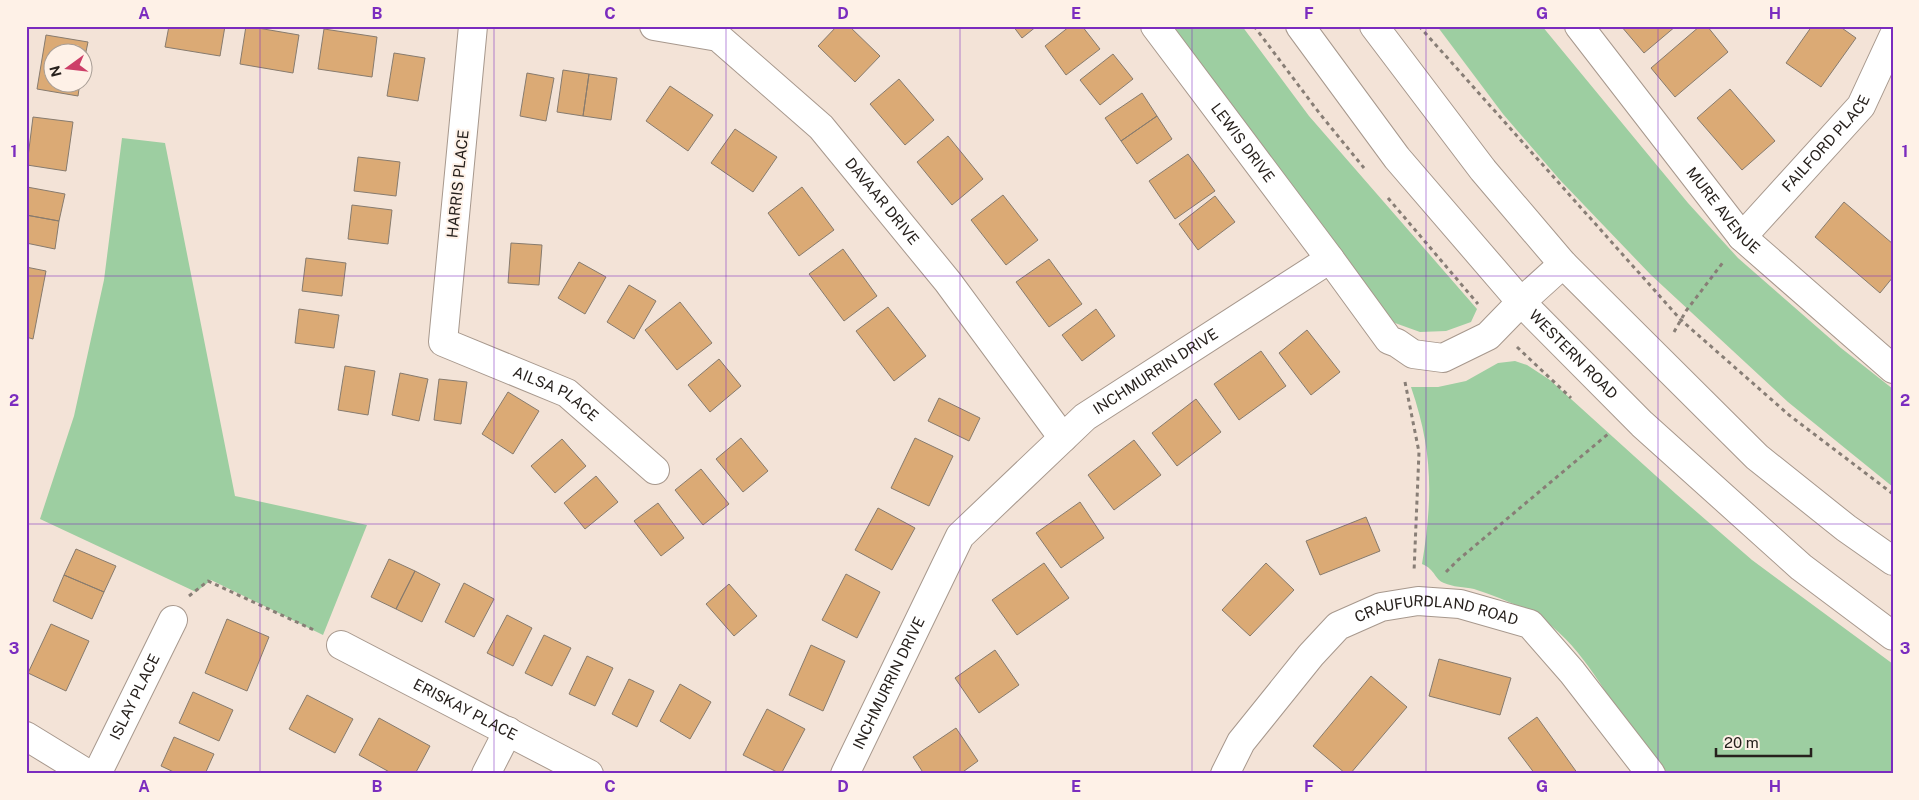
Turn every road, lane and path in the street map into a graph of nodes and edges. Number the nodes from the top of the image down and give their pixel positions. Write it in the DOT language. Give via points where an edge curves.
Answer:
graph roads {
  1 [pos="473,26"];
  2 [pos="654,26"];
  3 [pos="1155,26"];
  4 [pos="1300,26"];
  5 [pos="1374,26"];
  6 [pos="1419,26"];
  7 [pos="1579,26"];
  8 [pos="1893,37"];
  9 [pos="1742,237"];
  10 [pos="1330,259"];
  11 [pos="1563,264"];
  12 [pos="1521,302"];
  13 [pos="1681,320"];
  14 [pos="442,342"];
  15 [pos="1397,343"];
  16 [pos="1656,356"];
  17 [pos="1893,369"];
  18 [pos="1625,406"];
  19 [pos="1063,438"];
  20 [pos="655,470"];
  21 [pos="1893,494"];
  22 [pos="1893,560"];
  23 [pos="1418,600"];
  24 [pos="172,620"];
  25 [pos="1893,636"];
  26 [pos="340,645"];
  27 [pos="508,731"];
  28 [pos="26,736"];
  29 [pos="88,774"];
  30 [pos="98,774"];
  31 [pos="486,774"];
  32 [pos="589,774"];
  33 [pos="845,774"];
  34 [pos="1225,774"];
  35 [pos="1651,774"];
  1 -- 14 [label="street, HARRIS PLACE"];
  2 -- 19 [label="street, DAVAAR DRIVE" via="718,37 821,127 948,282"];
  3 -- 10 [label="street, LEWIS DRIVE"];
  4 -- 12 [label="street, WESTERN ROAD" via="1397,158"];
  5 -- 11 [label="street" via="1483,170"];
  6 -- 13 [label="path"];
  7 -- 9 [label="street, MURE AVENUE"];
  8 -- 9 [label="street, FAILFORD PLACE" via="1861,106"];
  9 -- 13 [label="path"];
  9 -- 17 [label="street, MURE AVENUE"];
  10 -- 15 [label="street" via="1389,340"];
  10 -- 19 [label="street, INCHMURRIN DRIVE" via="1085,417"];
  11 -- 12 [label="street"];
  11 -- 16 [label="street"];
  12 -- 15 [label="street" via="1488,336 1443,358 1413,354"];
  12 -- 18 [label="street, WESTERN ROAD"];
  13 -- 16 [label="path"];
  13 -- 21 [label="path" via="1789,415"];
  14 -- 20 [label="street, AILSA PLACE" via="567,393"];
  15 -- 23 [label="path" via="1420,452 1414,581"];
  16 -- 22 [label="street" via="1757,457 1846,528"];
  18 -- 23 [label="path" via="1609,433 1458,560"];
  18 -- 25 [label="street, WESTERN ROAD" via="1801,567"];
  19 -- 33 [label="street, INCHMURRIN DRIVE" via="960,536"];
  23 -- 34 [label="street, CRAUFURDLAND ROAD" via="1381,607 1338,626 1241,742"];
  23 -- 35 [label="street, CRAUFURDLAND ROAD" via="1460,604 1530,624 1572,672"];
  24 -- 26 [label="path" via="191,594 208,581 320,632"];
  24 -- 30 [label="street, ISLAY PLACE"];
  26 -- 27 [label="street, ERISKAY PLACE"];
  27 -- 31 [label="street"];
  27 -- 32 [label="street, ERISKAY PLACE"];
  28 -- 29 [label="street"];
}
